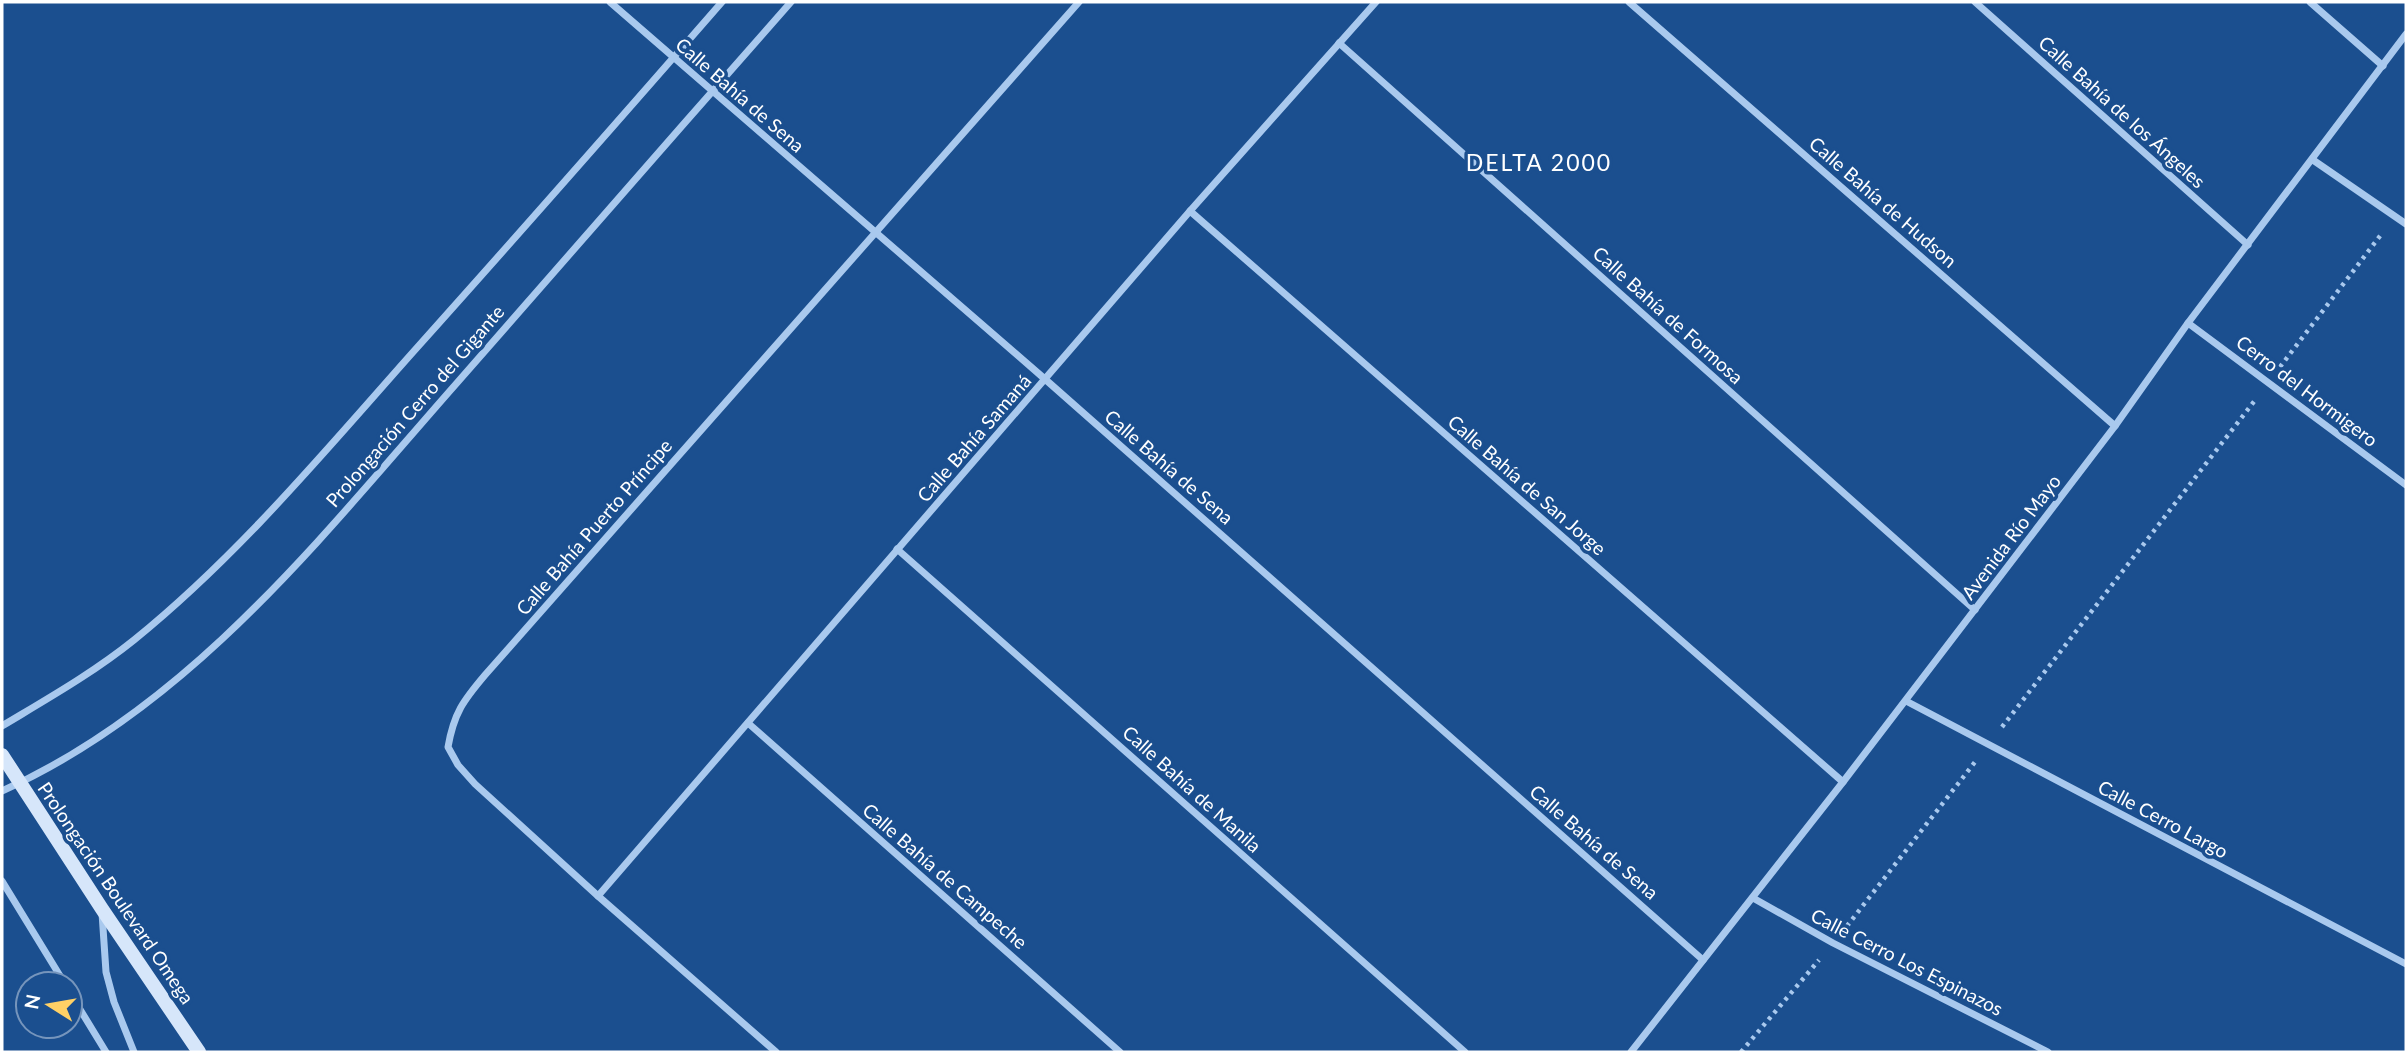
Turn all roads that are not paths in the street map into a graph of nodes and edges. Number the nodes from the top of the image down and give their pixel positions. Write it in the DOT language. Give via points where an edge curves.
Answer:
graph roads {
  1 [pos="610,2"];
  2 [pos="722,2"];
  3 [pos="791,2"];
  4 [pos="1079,2"];
  5 [pos="1376,2"];
  6 [pos="1629,2"];
  7 [pos="1975,2"];
  8 [pos="2311,2"];
  9 [pos="2406,34"];
  10 [pos="1339,43"];
  11 [pos="673,58"];
  12 [pos="2383,65"];
  13 [pos="713,91"];
  14 [pos="2313,160"];
  15 [pos="1190,211"];
  16 [pos="2406,224"];
  17 [pos="875,234"];
  18 [pos="2248,246"];
  19 [pos="2188,323"];
  20 [pos="1046,380"];
  21 [pos="2115,426"];
  22 [pos="2406,485"];
  23 [pos="897,549"];
  24 [pos="1975,610"];
  25 [pos="1906,701"];
  26 [pos="748,723"];
  27 [pos="2,726"];
  28 [pos="2,755"];
  29 [pos="1843,782"];
  30 [pos="20,783"];
  31 [pos="2,791"];
  32 [pos="2,881"];
  33 [pos="598,896"];
  34 [pos="1753,898"];
  35 [pos="102,909"];
  36 [pos="1703,960"];
  37 [pos="2406,964"];
  38 [pos="56,970"];
  39 [pos="84,1016"];
  40 [pos="106,1052"];
  41 [pos="134,1052"];
  42 [pos="199,1052"];
  43 [pos="776,1052"];
  44 [pos="1120,1052"];
  45 [pos="1465,1052"];
  46 [pos="1631,1052"];
  47 [pos="2048,1052"];
  1 -- 11 [label="street, Calle Bahía de Sena"];
  2 -- 11 [label="street, Prolongación Cerro del Gigante"];
  3 -- 13 [label="street, Prolongación Cerro del Gigante"];
  4 -- 17 [label="street, Calle Bahía Puerto Príncipe"];
  5 -- 10 [label="street, Calle Bahía Samaná"];
  6 -- 21 [label="street, Calle Bahía de Hudson"];
  7 -- 18 [label="street, Calle Bahía de los Ángeles"];
  8 -- 12 [label="street"];
  9 -- 12 [label="street, Avenida Río Mayo"];
  10 -- 15 [label="street, Calle Bahía Samaná"];
  10 -- 24 [label="street, Calle Bahía de Formosa"];
  11 -- 13 [label="street, Calle Bahía de Sena"];
  11 -- 27 [label="street, Prolongación Cerro del Gigante" via="233,551 133,641"];
  12 -- 14 [label="street, Avenida Río Mayo"];
  13 -- 17 [label="street, Calle Bahía de Sena"];
  13 -- 30 [label="street, Prolongación Cerro del Gigante" via="353,501 213,649 168,688 75,752"];
  14 -- 16 [label="street"];
  14 -- 18 [label="street, Avenida Río Mayo"];
  15 -- 20 [label="street, Calle Bahía Samaná"];
  15 -- 29 [label="street, Calle Bahía de San Jorge"];
  17 -- 20 [label="street, Calle Bahía de Sena"];
  17 -- 33 [label="street, Calle Bahía Puerto Príncipe" via="485,674 463,701 452,726 448,747 475,785"];
  18 -- 19 [label="street, Avenida Río Mayo"];
  19 -- 21 [label="street, Avenida Río Mayo"];
  19 -- 22 [label="street, Cerro del Hormigero"];
  20 -- 23 [label="street, Calle Bahía Samaná"];
  20 -- 36 [label="street, Calle Bahía de Sena"];
  21 -- 24 [label="street, Avenida Río Mayo"];
  23 -- 26 [label="street, Calle Bahía Samaná"];
  23 -- 45 [label="street, Calle Bahía de Manila"];
  24 -- 25 [label="street, Avenida Río Mayo"];
  25 -- 29 [label="street, Avenida Río Mayo"];
  25 -- 37 [label="street, Calle Cerro Largo"];
  26 -- 33 [label="street, Calle Bahía Samaná"];
  26 -- 44 [label="street, Calle Bahía de Campeche"];
  28 -- 30 [label="street, Prolongación Boulevard Omega"];
  29 -- 34 [label="street, Avenida Río Mayo"];
  30 -- 31 [label="street, Prolongación Cerro del Gigante"];
  30 -- 35 [label="street, Prolongación Boulevard Omega"];
  32 -- 38 [label="street"];
  33 -- 43 [label="street, Calle Bahía Puerto Príncipe"];
  34 -- 36 [label="street, Avenida Río Mayo"];
  34 -- 47 [label="street, Calle Cerro Los Espinazos"];
  35 -- 41 [label="street" via="106,972"];
  35 -- 42 [label="street, Prolongación Boulevard Omega"];
  36 -- 46 [label="street, Avenida Río Mayo"];
  39 -- 40 [label="street"];
}
